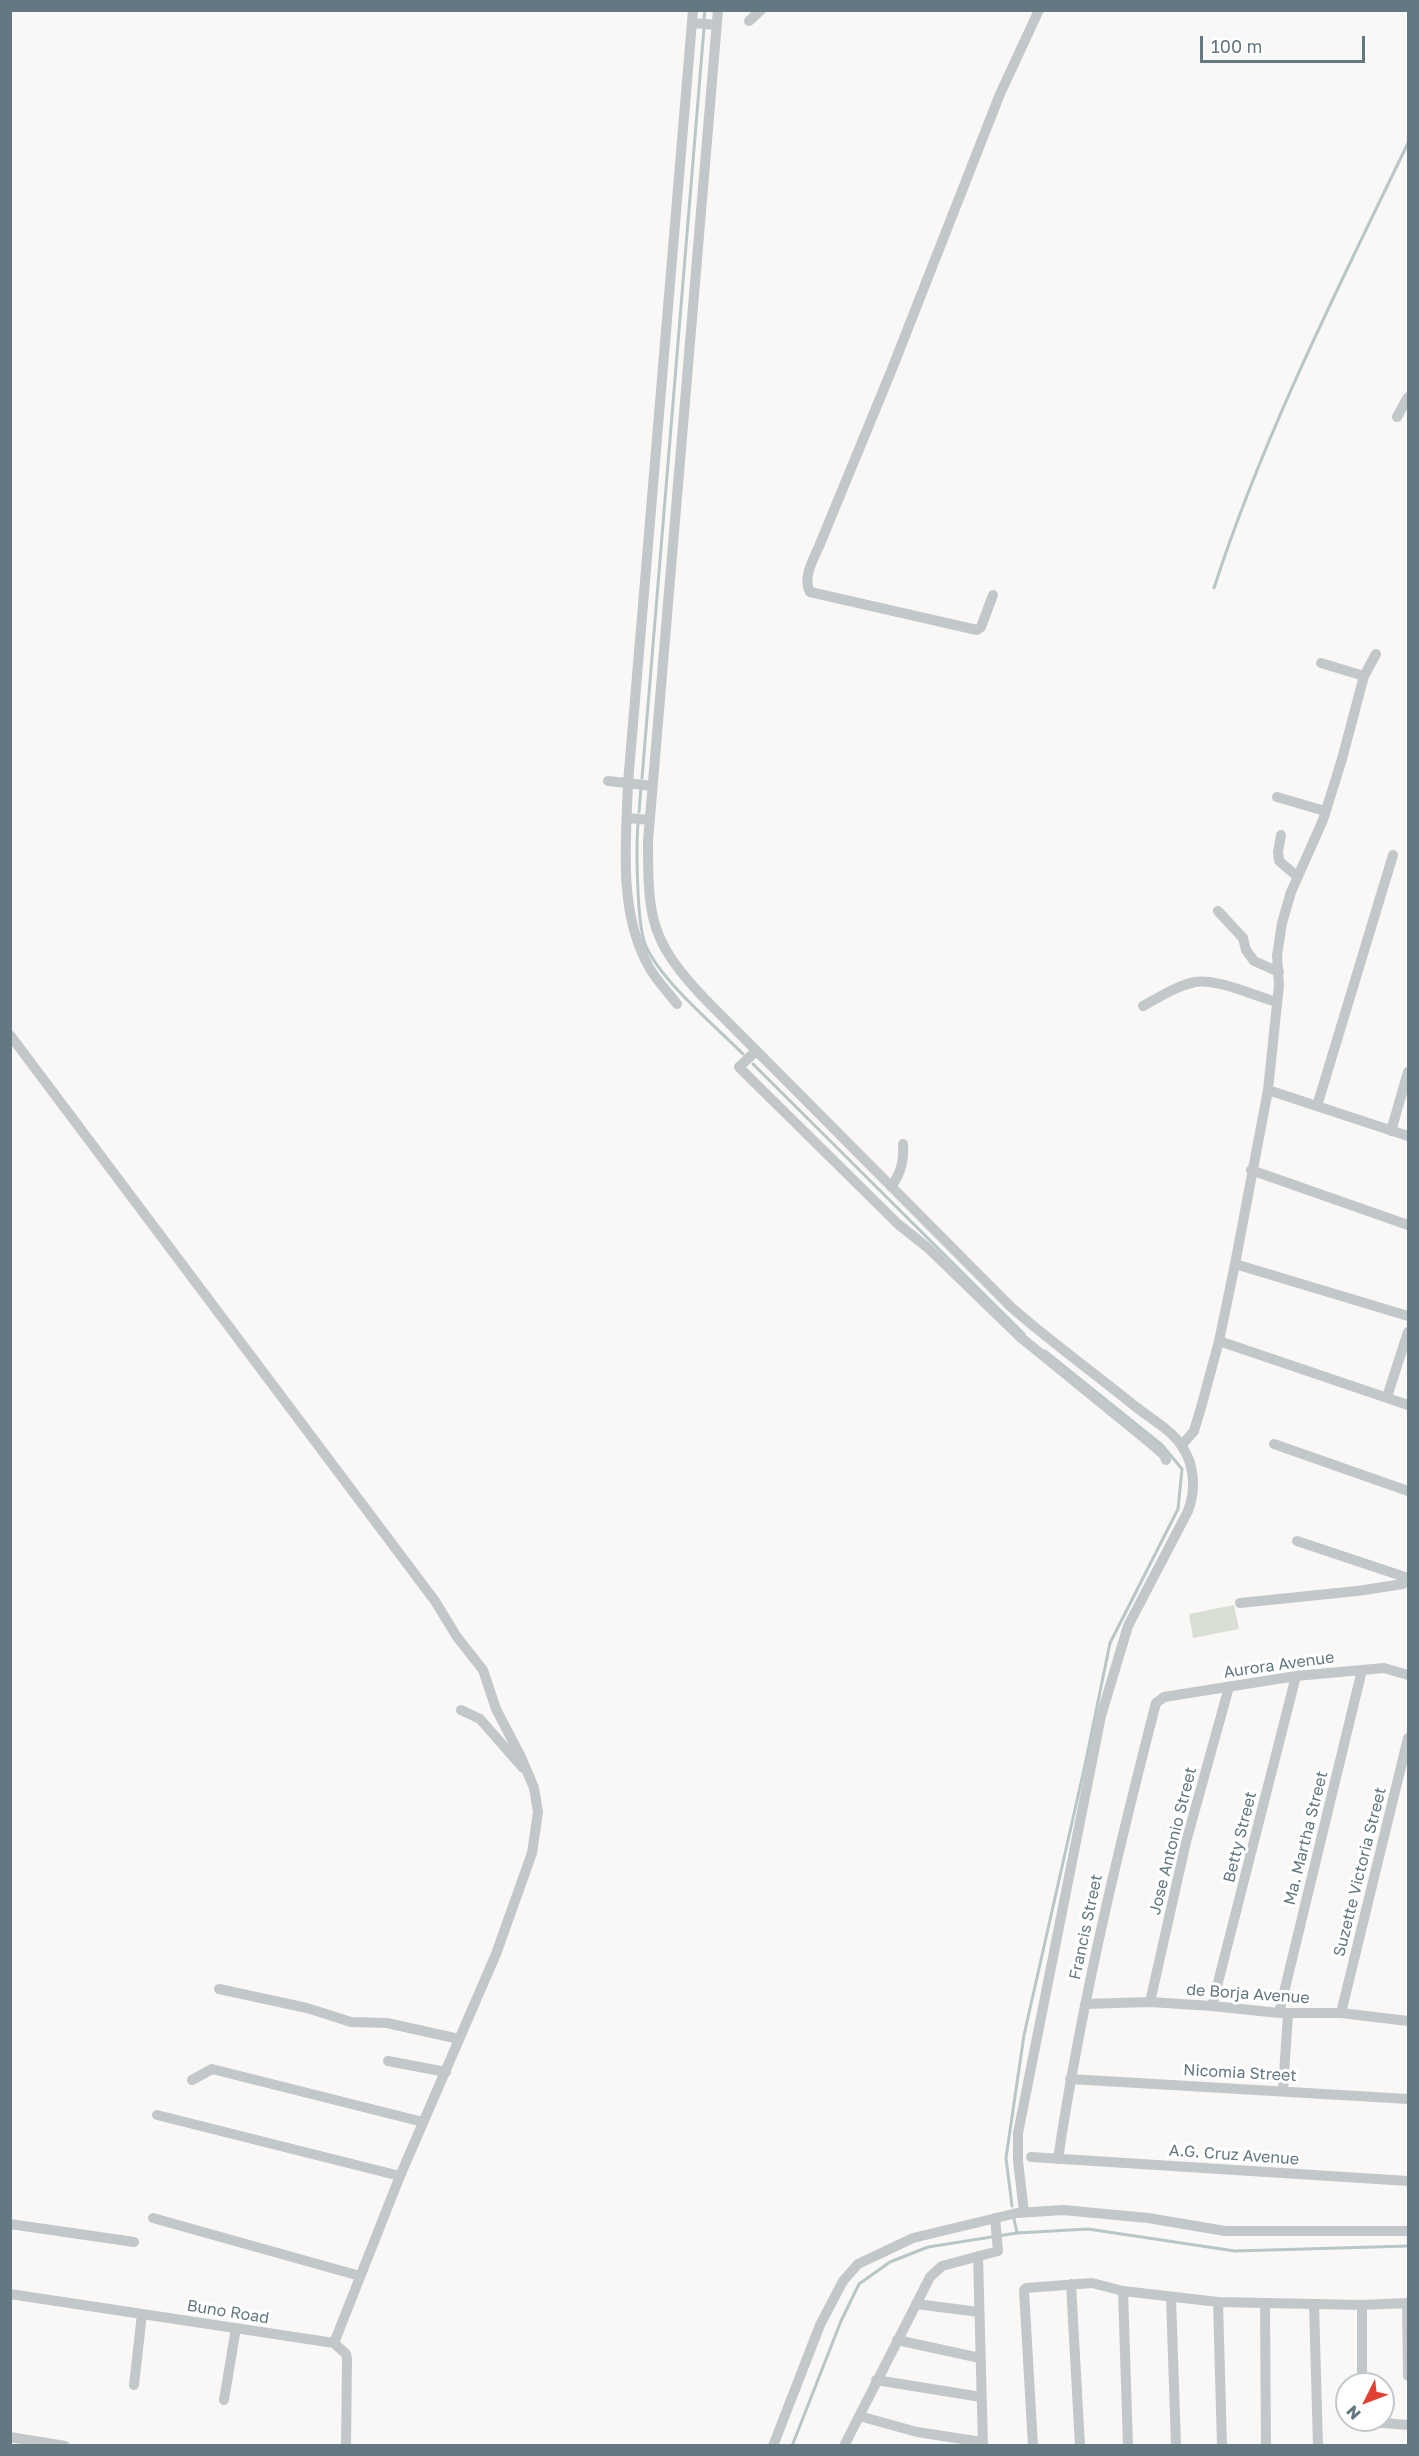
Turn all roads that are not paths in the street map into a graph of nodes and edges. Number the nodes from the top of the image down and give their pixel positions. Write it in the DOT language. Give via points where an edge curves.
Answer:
graph roads {
  1 [pos="693,10"];
  2 [pos="718,10"];
  3 [pos="761,10"];
  4 [pos="1039,10"];
  5 [pos="748,21"];
  6 [pos="693,23"];
  7 [pos="717,25"];
  8 [pos="1408,397"];
  9 [pos="1396,417"];
  10 [pos="993,596"];
  11 [pos="1376,654"];
  12 [pos="1321,663"];
  13 [pos="1364,675"];
  14 [pos="608,781"];
  15 [pos="628,783"];
  16 [pos="653,786"];
  17 [pos="1277,797"];
  18 [pos="1325,811"];
  19 [pos="627,818"];
  20 [pos="650,820"];
  21 [pos="1281,835"];
  22 [pos="1393,855"];
  23 [pos="1298,877"];
  24 [pos="1218,911"];
  25 [pos="1279,972"];
  26 [pos="1277,1002"];
  27 [pos="677,1004"];
  28 [pos="1143,1006"];
  29 [pos="10,1035"];
  30 [pos="756,1051"];
  31 [pos="1408,1072"];
  32 [pos="1268,1090"];
  33 [pos="1317,1106"];
  34 [pos="1391,1131"];
  35 [pos="1408,1136"];
  36 [pos="903,1144"];
  37 [pos="1251,1170"];
  38 [pos="891,1187"];
  39 [pos="1408,1225"];
  40 [pos="1235,1264"];
  41 [pos="1408,1316"];
  42 [pos="1408,1332"];
  43 [pos="1219,1341"];
  44 [pos="1387,1397"];
  45 [pos="1408,1405"];
  46 [pos="1274,1444"];
  47 [pos="1182,1445"];
  48 [pos="1166,1460"];
  49 [pos="1408,1491"];
  50 [pos="1297,1541"];
  51 [pos="1408,1578"];
  52 [pos="1240,1603"];
  53 [pos="1362,1670"];
  54 [pos="1408,1675"];
  55 [pos="1296,1676"];
  56 [pos="1228,1687"];
  57 [pos="1156,1703"];
  58 [pos="461,1710"];
  59 [pos="1408,1738"];
  60 [pos="528,1773"];
  61 [pos="219,1989"];
  62 [pos="1150,2002"];
  63 [pos="1085,2004"];
  64 [pos="1212,2006"];
  65 [pos="1341,2013"];
  66 [pos="1283,2014"];
  67 [pos="1408,2021"];
  68 [pos="459,2039"];
  69 [pos="388,2061"];
  70 [pos="446,2072"];
  71 [pos="1070,2079"];
  72 [pos="192,2080"];
  73 [pos="1283,2090"];
  74 [pos="1408,2099"];
  75 [pos="158,2115"];
  76 [pos="423,2122"];
  77 [pos="1031,2157"];
  78 [pos="1058,2158"];
  79 [pos="400,2176"];
  80 [pos="1408,2181"];
  81 [pos="1024,2212"];
  82 [pos="153,2218"];
  83 [pos="996,2222"];
  84 [pos="10,2224"];
  85 [pos="1408,2231"];
  86 [pos="134,2242"];
  87 [pos="978,2256"];
  88 [pos="360,2276"];
  89 [pos="1071,2284"];
  90 [pos="1123,2291"];
  91 [pos="10,2294"];
  92 [pos="1172,2298"];
  93 [pos="1218,2302"];
  94 [pos="1265,2303"];
  95 [pos="1408,2303"];
  96 [pos="916,2304"];
  97 [pos="1314,2304"];
  98 [pos="1362,2305"];
  99 [pos="980,2312"];
  100 [pos="142,2314"];
  101 [pos="236,2328"];
  102 [pos="897,2340"];
  103 [pos="334,2343"];
  104 [pos="980,2358"];
  105 [pos="1362,2372"];
  106 [pos="1408,2376"];
  107 [pos="876,2380"];
  108 [pos="134,2385"];
  109 [pos="981,2397"];
  110 [pos="224,2400"];
  111 [pos="858,2416"];
  112 [pos="10,2437"];
  113 [pos="982,2444"];
  114 [pos="65,2445"];
  115 [pos="346,2445"];
  116 [pos="773,2445"];
  117 [pos="844,2445"];
  118 [pos="1033,2445"];
  119 [pos="1080,2445"];
  120 [pos="1128,2445"];
  121 [pos="1176,2445"];
  122 [pos="1222,2445"];
  123 [pos="1266,2445"];
  124 [pos="1318,2445"];
  1 -- 6 [label="street"];
  2 -- 7 [label="street"];
  3 -- 5 [label="street"];
  4 -- 10 [label="street" via="1000,94 808,572 807,584 810,592 977,630"];
  6 -- 7 [label="street"];
  6 -- 15 [label="street"];
  7 -- 16 [label="street"];
  8 -- 9 [label="street"];
  11 -- 13 [label="street"];
  12 -- 13 [label="street"];
  13 -- 18 [label="street"];
  14 -- 15 [label="street"];
  15 -- 16 [label="street"];
  15 -- 19 [label="street"];
  16 -- 20 [label="street"];
  17 -- 18 [label="street"];
  18 -- 23 [label="street"];
  19 -- 20 [label="street"];
  19 -- 27 [label="street" via="625,863 631,919 648,966"];
  20 -- 30 [label="street" via="648,883 660,942 686,979"];
  21 -- 23 [label="street" via="1279,861"];
  22 -- 33 [label="street"];
  23 -- 25 [label="street" via="1282,923"];
  24 -- 25 [label="street" via="1243,938 1254,961"];
  25 -- 26 [label="street"];
  26 -- 28 [label="street" via="1197,981"];
  26 -- 32 [label="street"];
  29 -- 60 [label="street" via="435,1601 483,1670 496,1709"];
  30 -- 38 [label="street"];
  30 -- 48 [label="street" via="739,1066 755,1083 1018,1336"];
  31 -- 34 [label="street"];
  32 -- 33 [label="street"];
  32 -- 37 [label="street"];
  33 -- 34 [label="street"];
  34 -- 35 [label="street"];
  36 -- 38 [label="street" via="904,1162"];
  37 -- 39 [label="street"];
  37 -- 40 [label="street"];
  38 -- 47 [label="street" via="1015,1311"];
  40 -- 41 [label="street"];
  40 -- 43 [label="street"];
  42 -- 44 [label="street"];
  43 -- 44 [label="street"];
  43 -- 47 [label="street" via="1194,1431"];
  44 -- 45 [label="street"];
  46 -- 49 [label="street"];
  47 -- 81 [label="street" via="1191,1467 1192,1501 1128,1626 1086,1784 1018,2133"];
  50 -- 51 [label="street"];
  51 -- 52 [label="street" via="1403,1584 1357,1591"];
  53 -- 54 [label="street, Aurora Avenue" via="1384,1668"];
  53 -- 55 [label="street, Aurora Avenue"];
  53 -- 66 [label="street, Ma. Martha Street"];
  55 -- 56 [label="street, Aurora Avenue"];
  55 -- 64 [label="street, Betty Street"];
  56 -- 57 [label="street, Aurora Avenue" via="1164,1697"];
  56 -- 62 [label="street, Jose Antonio Street" via="1186,1842"];
  57 -- 63 [label="street, Francis Street" via="1118,1851"];
  58 -- 60 [label="street" via="480,1719"];
  59 -- 65 [label="street, Suzette Victoria Street"];
  60 -- 68 [label="street" via="538,1812 532,1853 496,1954"];
  61 -- 68 [label="street" via="341,2019 387,2023"];
  62 -- 63 [label="street, de Borja Avenue"];
  62 -- 64 [label="street, de Borja Avenue"];
  63 -- 71 [label="street, Francis Street"];
  64 -- 66 [label="street, de Borja Avenue"];
  65 -- 66 [label="street, de Borja Avenue"];
  65 -- 67 [label="street, de Borja Avenue"];
  66 -- 73 [label="street, Ma. Martha Street"];
  68 -- 70 [label="street"];
  69 -- 70 [label="street"];
  70 -- 76 [label="street"];
  71 -- 73 [label="street, Nicomia Street"];
  71 -- 78 [label="street, Francis Street"];
  72 -- 76 [label="street" via="212,2069"];
  73 -- 74 [label="street, Nicomia Street"];
  75 -- 79 [label="street"];
  76 -- 79 [label="street"];
  77 -- 78 [label="street, A.G. Cruz Avenue"];
  78 -- 80 [label="street, A.G. Cruz Avenue"];
  79 -- 88 [label="street"];
  81 -- 83 [label="street"];
  81 -- 85 [label="street" via="1099,2213 1226,2231"];
  82 -- 88 [label="street"];
  83 -- 87 [label="street" via="998,2251"];
  83 -- 116 [label="street" via="913,2238 858,2264 843,2281 825,2316"];
  84 -- 86 [label="street"];
  87 -- 96 [label="street" via="936,2270"];
  87 -- 99 [label="street"];
  88 -- 103 [label="street"];
  89 -- 90 [label="street" via="1092,2283"];
  89 -- 118 [label="street" via="1024,2290"];
  89 -- 119 [label="street"];
  90 -- 92 [label="street"];
  90 -- 120 [label="street"];
  91 -- 100 [label="street, Buno Road"];
  92 -- 93 [label="street"];
  92 -- 121 [label="street"];
  93 -- 94 [label="street"];
  93 -- 122 [label="street"];
  94 -- 97 [label="street"];
  94 -- 123 [label="street"];
  95 -- 98 [label="street"];
  95 -- 106 [label="street"];
  96 -- 99 [label="street"];
  96 -- 102 [label="street"];
  97 -- 98 [label="street"];
  97 -- 124 [label="street"];
  98 -- 105 [label="street"];
  99 -- 104 [label="street"];
  100 -- 101 [label="street, Buno Road"];
  100 -- 108 [label="street"];
  101 -- 103 [label="street, Buno Road"];
  101 -- 110 [label="street"];
  102 -- 104 [label="street"];
  102 -- 107 [label="street"];
  103 -- 115 [label="street" via="347,2359"];
  104 -- 109 [label="street"];
  107 -- 109 [label="street"];
  107 -- 111 [label="street"];
  109 -- 113 [label="street"];
  111 -- 113 [label="street"];
  111 -- 117 [label="street"];
  112 -- 114 [label="street"];
}
